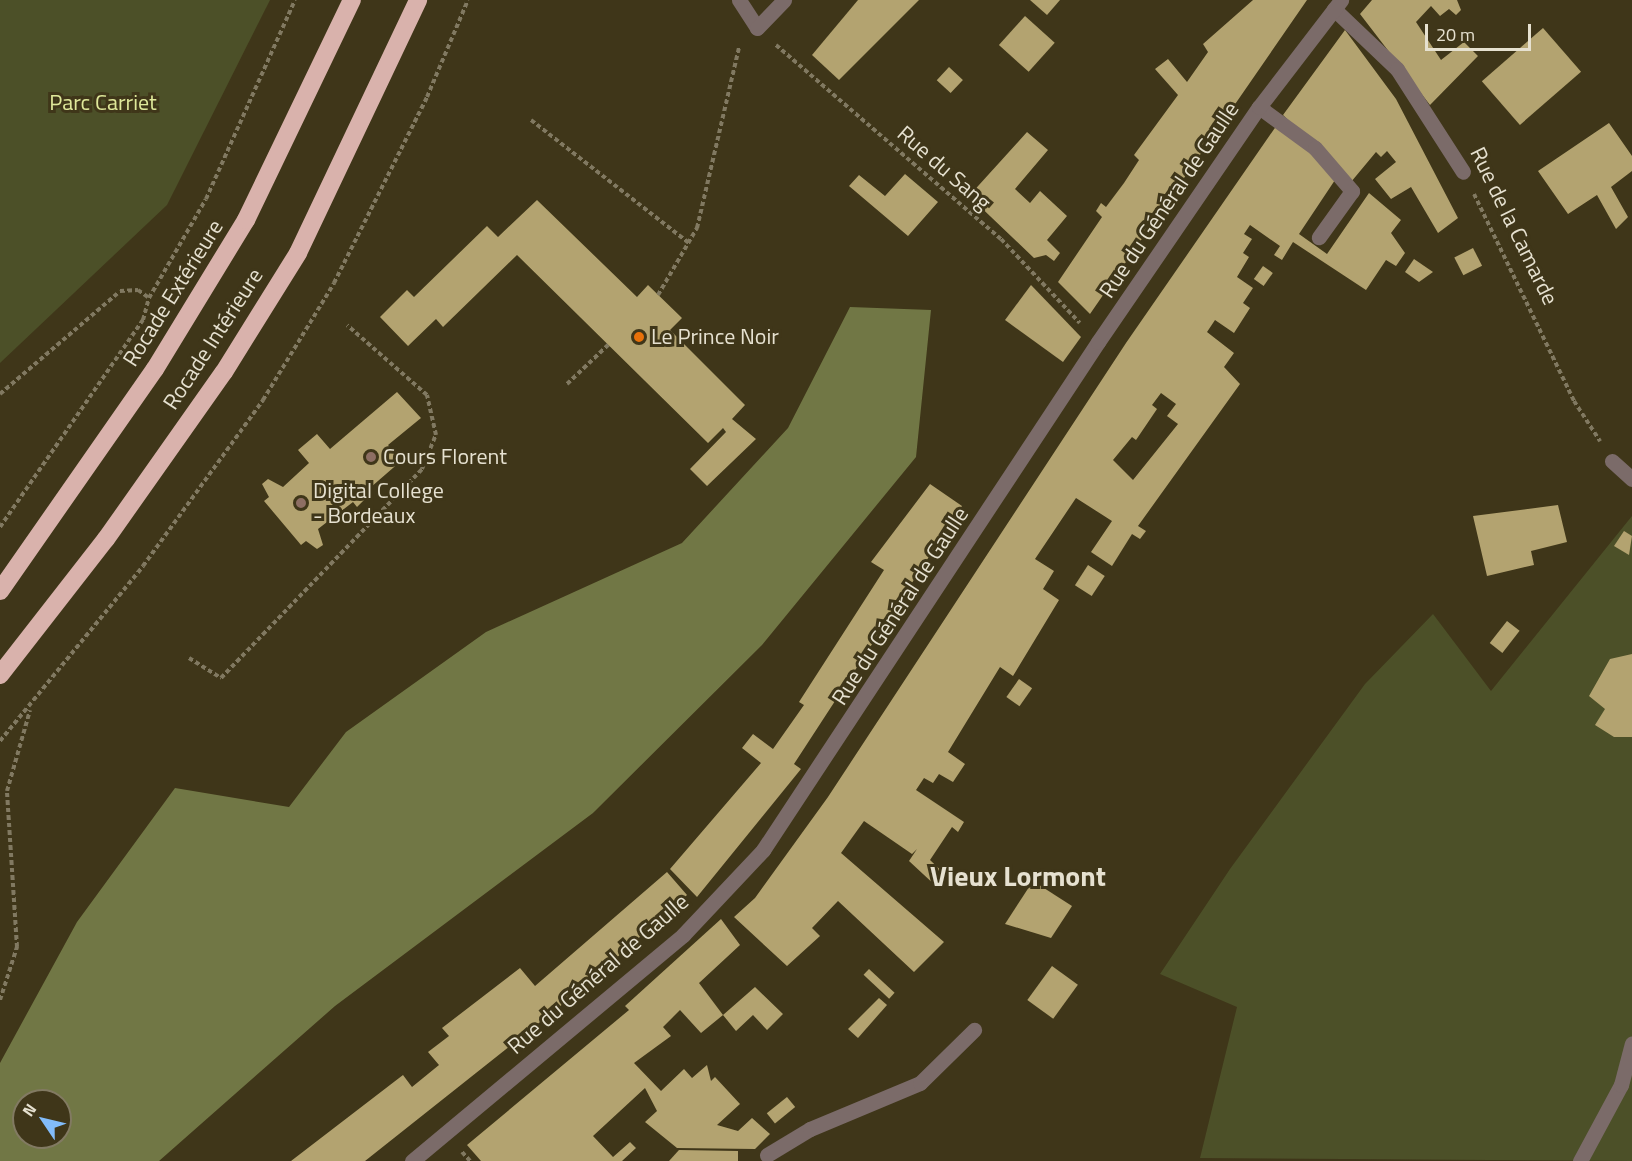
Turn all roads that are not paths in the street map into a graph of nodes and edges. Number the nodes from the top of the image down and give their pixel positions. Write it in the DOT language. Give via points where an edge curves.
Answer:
graph roads {
  1 [pos="352,0"];
  2 [pos="418,0"];
  3 [pos="739,0"];
  4 [pos="784,0"];
  5 [pos="1337,4"];
  6 [pos="1259,107"];
  7 [pos="1463,172"];
  8 [pos="1319,237"];
  9 [pos="1612,461"];
  10 [pos="1632,479"];
  11 [pos="0,591"];
  12 [pos="0,675"];
  13 [pos="974,1030"];
  14 [pos="1632,1043"];
  15 [pos="769,1159"];
  16 [pos="412,1161"];
  17 [pos="1580,1161"];
  1 -- 11 [label="highway, Rocade Extérieure" via="246,220 155,369"];
  2 -- 12 [label="highway, Rocade Intérieure" via="298,253 224,372 106,539"];
  3 -- 4 [label="street" via="757,28"];
  5 -- 6 [label="street, Rue du Général de Gaulle"];
  5 -- 7 [label="street, Rue de la Camarde" via="1397,69"];
  6 -- 8 [label="street" via="1315,148 1352,191"];
  6 -- 16 [label="street, Rue du Général de Gaulle" via="1098,342 763,850 683,935"];
  9 -- 10 [label="street"];
  13 -- 15 [label="street" via="920,1083 810,1129"];
  14 -- 17 [label="street" via="1621,1084"];
}
